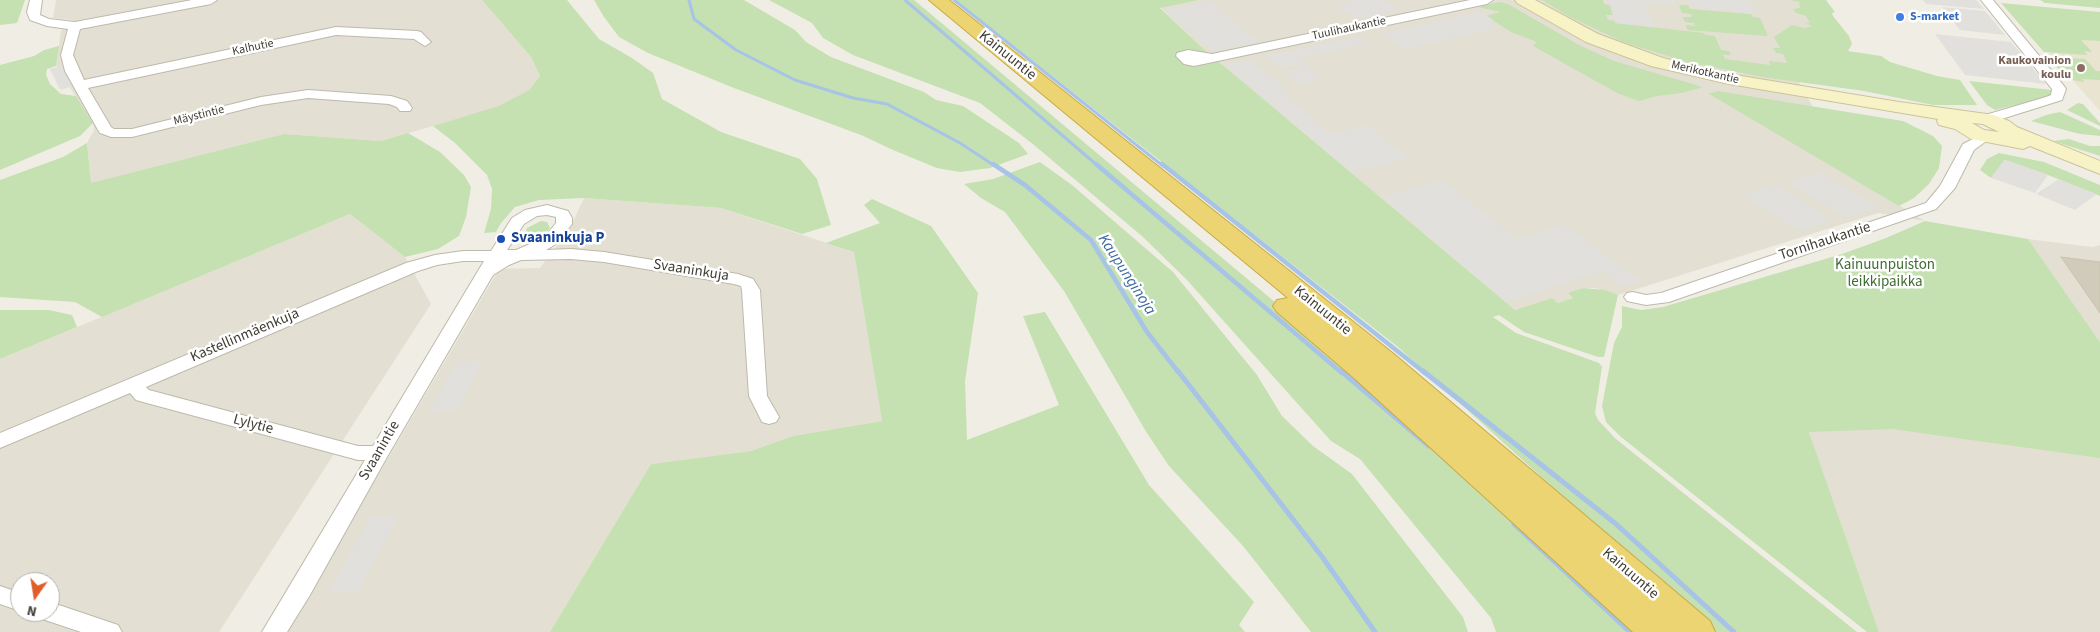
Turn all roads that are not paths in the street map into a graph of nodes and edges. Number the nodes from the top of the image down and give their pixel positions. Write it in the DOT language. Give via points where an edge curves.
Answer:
graph roads {
  1 [pos="36,0"];
  2 [pos="211,0"];
  3 [pos="922,0"];
  4 [pos="938,0"];
  5 [pos="1487,0"];
  6 [pos="1523,0"];
  7 [pos="1988,0"];
  8 [pos="75,26"];
  9 [pos="425,42"];
  10 [pos="1212,58"];
  11 [pos="81,85"];
  12 [pos="405,108"];
  13 [pos="1986,129"];
  14 [pos="2094,165"];
  15 [pos="520,255"];
  16 [pos="492,263"];
  17 [pos="1633,297"];
  18 [pos="132,384"];
  19 [pos="769,417"];
  20 [pos="0,441"];
  21 [pos="379,453"];
  22 [pos="60,615"];
  23 [pos="110,632"];
  24 [pos="274,632"];
  25 [pos="1658,632"];
  26 [pos="1698,632"];
  1 -- 8 [label="street" via="32,12 34,17"];
  2 -- 8 [label="street"];
  3 -- 25 [label="highway, Kainuuntie" via="1364,371"];
  4 -- 26 [label="highway, Kainuuntie" via="1385,362"];
  5 -- 10 [label="street, Tuulihaukantie"];
  6 -- 13 [label="street, Merikotkantie" via="1592,38 1657,62 1722,78 1899,108"];
  7 -- 13 [label="street" via="2059,89 2057,97 2021,108"];
  8 -- 11 [label="street, Mäystintie" via="67,55"];
  9 -- 11 [label="street, Kalhutie" via="416,35 336,31"];
  11 -- 12 [label="street, Mäystintie" via="105,130 118,134 261,101 308,94 391,100"];
  13 -- 14 [label="street, Merikotkantie"];
  13 -- 17 [label="street, Tornihaukantie" via="1947,188 1931,206 1663,298 1646,300"];
  15 -- 16 [label="street, Svaaninkuja"];
  15 -- 16 [label="street, Svaanintie" via="539,248 558,233 564,224 562,214 547,210 523,217"];
  15 -- 19 [label="street, Svaaninkuja" via="604,257 747,283 751,290 758,396"];
  16 -- 18 [label="street, Kastellinmäenkuja" via="463,256 412,266"];
  16 -- 21 [label="street, Svaanintie"];
  18 -- 20 [label="street, Kastellinmäenkuja"];
  18 -- 21 [label="street, Lylytie" via="143,395 358,452"];
  21 -- 24 [label="street, Svaanintie"];
  22 -- 23 [label="street"];
}
